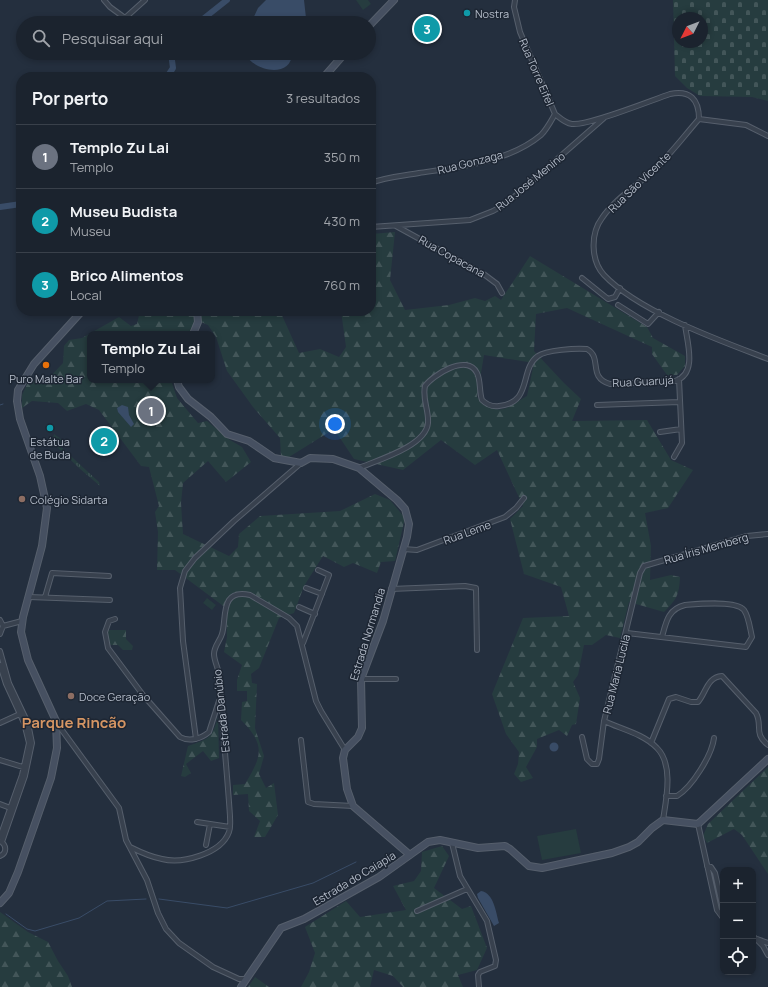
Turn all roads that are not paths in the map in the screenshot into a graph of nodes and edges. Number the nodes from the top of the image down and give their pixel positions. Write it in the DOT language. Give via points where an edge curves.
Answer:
graph roads {
  1 [pos="104,0"];
  2 [pos="145,0"];
  3 [pos="394,0"];
  4 [pos="514,0"];
  5 [pos="122,16"];
  6 [pos="127,16"];
  7 [pos="376,19"];
  8 [pos="339,60"];
  9 [pos="328,72"];
  10 [pos="556,114"];
  11 [pos="606,116"];
  12 [pos="700,119"];
  13 [pos="768,136"];
  14 [pos="455,167"];
  15 [pos="428,172"];
  16 [pos="456,172"];
  17 [pos="429,177"];
  18 [pos="376,182"];
  19 [pos="396,226"];
  20 [pos="376,227"];
  21 [pos="582,278"];
  22 [pos="620,288"];
  23 [pos="502,293"];
  24 [pos="618,305"];
  25 [pos="659,312"];
  26 [pos="77,316"];
  27 [pos="197,316"];
  28 [pos="685,325"];
  29 [pos="194,331"];
  30 [pos="768,360"];
  31 [pos="679,379"];
  32 [pos="178,383"];
  33 [pos="679,402"];
  34 [pos="597,405"];
  35 [pos="681,429"];
  36 [pos="660,432"];
  37 [pos="674,457"];
  38 [pos="301,463"];
  39 [pos="359,468"];
  40 [pos="524,498"];
  41 [pos="768,534"];
  42 [pos="403,549"];
  43 [pos="644,566"];
  44 [pos="318,570"];
  45 [pos="109,576"];
  46 [pos="306,588"];
  47 [pos="391,589"];
  48 [pos="322,594"];
  49 [pos="29,597"];
  50 [pos="45,597"];
  51 [pos="110,600"];
  52 [pos="299,607"];
  53 [pos="315,614"];
  54 [pos="115,619"];
  55 [pos="0,620"];
  56 [pos="22,622"];
  57 [pos="13,625"];
  58 [pos="3,626"];
  59 [pos="21,632"];
  60 [pos="627,633"];
  61 [pos="0,634"];
  62 [pos="662,637"];
  63 [pos="303,644"];
  64 [pos="477,650"];
  65 [pos="0,651"];
  66 [pos="0,665"];
  67 [pos="3,676"];
  68 [pos="361,679"];
  69 [pos="396,679"];
  70 [pos="220,697"];
  71 [pos="21,713"];
  72 [pos="604,721"];
  73 [pos="0,722"];
  74 [pos="56,722"];
  75 [pos="582,737"];
  76 [pos="714,738"];
  77 [pos="196,739"];
  78 [pos="301,740"];
  79 [pos="651,743"];
  80 [pos="768,745"];
  81 [pos="345,750"];
  82 [pos="768,759"];
  83 [pos="0,760"];
  84 [pos="25,768"];
  85 [pos="666,796"];
  86 [pos="0,804"];
  87 [pos="353,806"];
  88 [pos="12,808"];
  89 [pos="663,820"];
  90 [pos="197,822"];
  91 [pos="210,824"];
  92 [pos="698,824"];
  93 [pos="230,827"];
  94 [pos="0,837"];
  95 [pos="1,842"];
  96 [pos="452,843"];
  97 [pos="206,845"];
  98 [pos="130,847"];
  99 [pos="0,856"];
  100 [pos="410,856"];
  101 [pos="707,866"];
  102 [pos="467,889"];
  103 [pos="0,903"];
  104 [pos="722,903"];
  105 [pos="417,910"];
  106 [pos="720,913"];
  107 [pos="755,939"];
  108 [pos="756,939"];
  109 [pos="768,943"];
  110 [pos="768,955"];
  111 [pos="246,979"];
  112 [pos="241,987"];
  113 [pos="479,987"];
  1 -- 5 [label="street"];
  2 -- 6 [label="street"];
  3 -- 7 [label="street"];
  4 -- 10 [label="street, Rua Torre Eifel" via="520,32"];
  8 -- 9 [label="street"];
  10 -- 11 [label="street, Rua Torre Eifel" via="564,121 575,124"];
  10 -- 14 [label="street, Rua Gonzaga" via="541,135 523,147 485,161"];
  11 -- 12 [label="street" via="680,92 695,100"];
  11 -- 19 [label="street, Rua José Menino" via="507,203 493,211 470,220"];
  12 -- 13 [label="street" via="746,125"];
  12 -- 22 [label="street, Rua São Vicente" via="654,170 618,201 597,227 593,242 597,264 604,275"];
  14 -- 15 [label="street, Rua Gonzaga"];
  14 -- 16 [label="street"];
  15 -- 17 [label="street"];
  15 -- 18 [label="street, Rua Gonzaga"];
  19 -- 20 [label="street, Rua José Menino"];
  19 -- 23 [label="street, Rua Copacana" via="467,264 492,280"];
  21 -- 22 [label="street" via="608,299 615,297"];
  22 -- 25 [label="street, Rua São Vicente"];
  24 -- 25 [label="street" via="648,324"];
  25 -- 28 [label="street, Rua São Vicente"];
  26 -- 49 [label="street" via="34,364 18,390 20,419 42,480 47,508 42,546"];
  27 -- 29 [label="street"];
  28 -- 30 [label="street, Rua São Vicente"];
  28 -- 31 [label="street, Rua Guarujá" via="690,360 689,367"];
  31 -- 33 [label="street"];
  31 -- 39 [label="street, Rua Guarujá" via="610,384 596,374 594,356 586,349 545,352 534,359 523,389 514,401 492,406 482,400 474,369 464,364 440,373 425,386 427,430 419,439"];
  32 -- 38 [label="street, Estrada Normandia" via="188,399 230,436 249,441 278,460"];
  33 -- 34 [label="street"];
  33 -- 35 [label="street"];
  35 -- 36 [label="street"];
  35 -- 37 [label="street" via="681,447"];
  38 -- 39 [label="street, Estrada Normandia" via="310,458 321,457"];
  38 -- 77 [label="street, Estrada Normandia" via="209,544 185,571 181,580 183,641"];
  39 -- 42 [label="street, Estrada Normandia" via="405,509 409,524"];
  40 -- 42 [label="street, Rua Leme" via="505,517 416,550"];
  41 -- 43 [label="street, Rua Íris Memberg" via="747,536"];
  42 -- 47 [label="street, Estrada Normandia"];
  43 -- 60 [label="street, Rua Maria Lucila" via="640,573"];
  44 -- 48 [label="street" via="329,575"];
  45 -- 50 [label="street" via="52,573"];
  46 -- 48 [label="street"];
  47 -- 64 [label="street" via="465,586 476,588"];
  47 -- 68 [label="street, Estrada Normandia" via="383,621"];
  48 -- 53 [label="street"];
  49 -- 50 [label="street"];
  49 -- 56 [label="street"];
  50 -- 51 [label="street"];
  52 -- 53 [label="street"];
  53 -- 63 [label="street"];
  54 -- 77 [label="street" via="110,622 105,632 108,648 143,695 180,737 184,740"];
  55 -- 58 [label="street"];
  56 -- 57 [label="street"];
  56 -- 59 [label="street"];
  57 -- 58 [label="street"];
  57 -- 59 [label="street"];
  58 -- 61 [label="street"];
  59 -- 74 [label="street" via="28,660"];
  60 -- 62 [label="street"];
  60 -- 72 [label="street, Rua Maria Lucila"];
  62 -- 62 [label="street" via="746,647 752,637 743,609 730,604 678,606 667,617"];
  63 -- 70 [label="street, Estrada Danúbio" via="298,626 289,618 250,595 235,596 225,610 223,633 214,649 214,659 220,678"];
  63 -- 81 [label="street, Estrada Danúbio" via="316,701"];
  65 -- 67 [label="street"];
  66 -- 67 [label="street"];
  67 -- 71 [label="street"];
  68 -- 69 [label="street"];
  68 -- 81 [label="street, Estrada Normandia" via="362,728 358,737"];
  70 -- 77 [label="street" via="212,727 205,736"];
  70 -- 93 [label="street, Estrada Danúbio"];
  71 -- 73 [label="street"];
  71 -- 84 [label="street" via="29,743"];
  72 -- 75 [label="street" via="597,764 592,764 587,759"];
  72 -- 79 [label="street, Rua Maria Lucila"];
  74 -- 98 [label="street" via="119,808"];
  74 -- 103 [label="street" via="57,748 51,778 11,890"];
  76 -- 85 [label="street" via="703,765 689,784 677,796"];
  78 -- 87 [label="street" via="308,802"];
  79 -- 80 [label="street" via="669,700 676,696 698,702 709,683 717,676 722,676 756,713 758,733"];
  79 -- 85 [label="street, Rua Maria Lucila" via="658,748 665,762"];
  81 -- 87 [label="street" via="343,758"];
  82 -- 92 [label="street"];
  83 -- 84 [label="street"];
  84 -- 88 [label="street"];
  85 -- 89 [label="street, Rua Maria Lucila"];
  86 -- 88 [label="street"];
  87 -- 100 [label="street"];
  88 -- 94 [label="street"];
  88 -- 95 [label="street"];
  89 -- 92 [label="street"];
  89 -- 96 [label="street, Estrada do Caiapia" via="629,847 542,868 528,866 505,846 478,848"];
  90 -- 91 [label="street"];
  91 -- 93 [label="street"];
  91 -- 97 [label="street"];
  92 -- 101 [label="street"];
  93 -- 98 [label="street" via="223,841 214,848 186,860 162,859"];
  95 -- 99 [label="street" via="5,845 6,851"];
  96 -- 100 [label="street, Estrada do Caiapia" via="435,840 423,845"];
  96 -- 102 [label="street" via="458,870"];
  98 -- 111 [label="street" via="147,880 161,922 172,936 214,967"];
  100 -- 111 [label="street, Estrada do Caiapia" via="379,877 304,919 281,928"];
  101 -- 104 [label="street" via="715,873"];
  101 -- 106 [label="street" via="717,910"];
  102 -- 105 [label="street"];
  102 -- 113 [label="street" via="487,921 496,960 495,966 478,975"];
  107 -- 110 [label="street" via="764,946"];
  108 -- 109 [label="street"];
  111 -- 112 [label="street, Estrada do Caiapia"];
}
